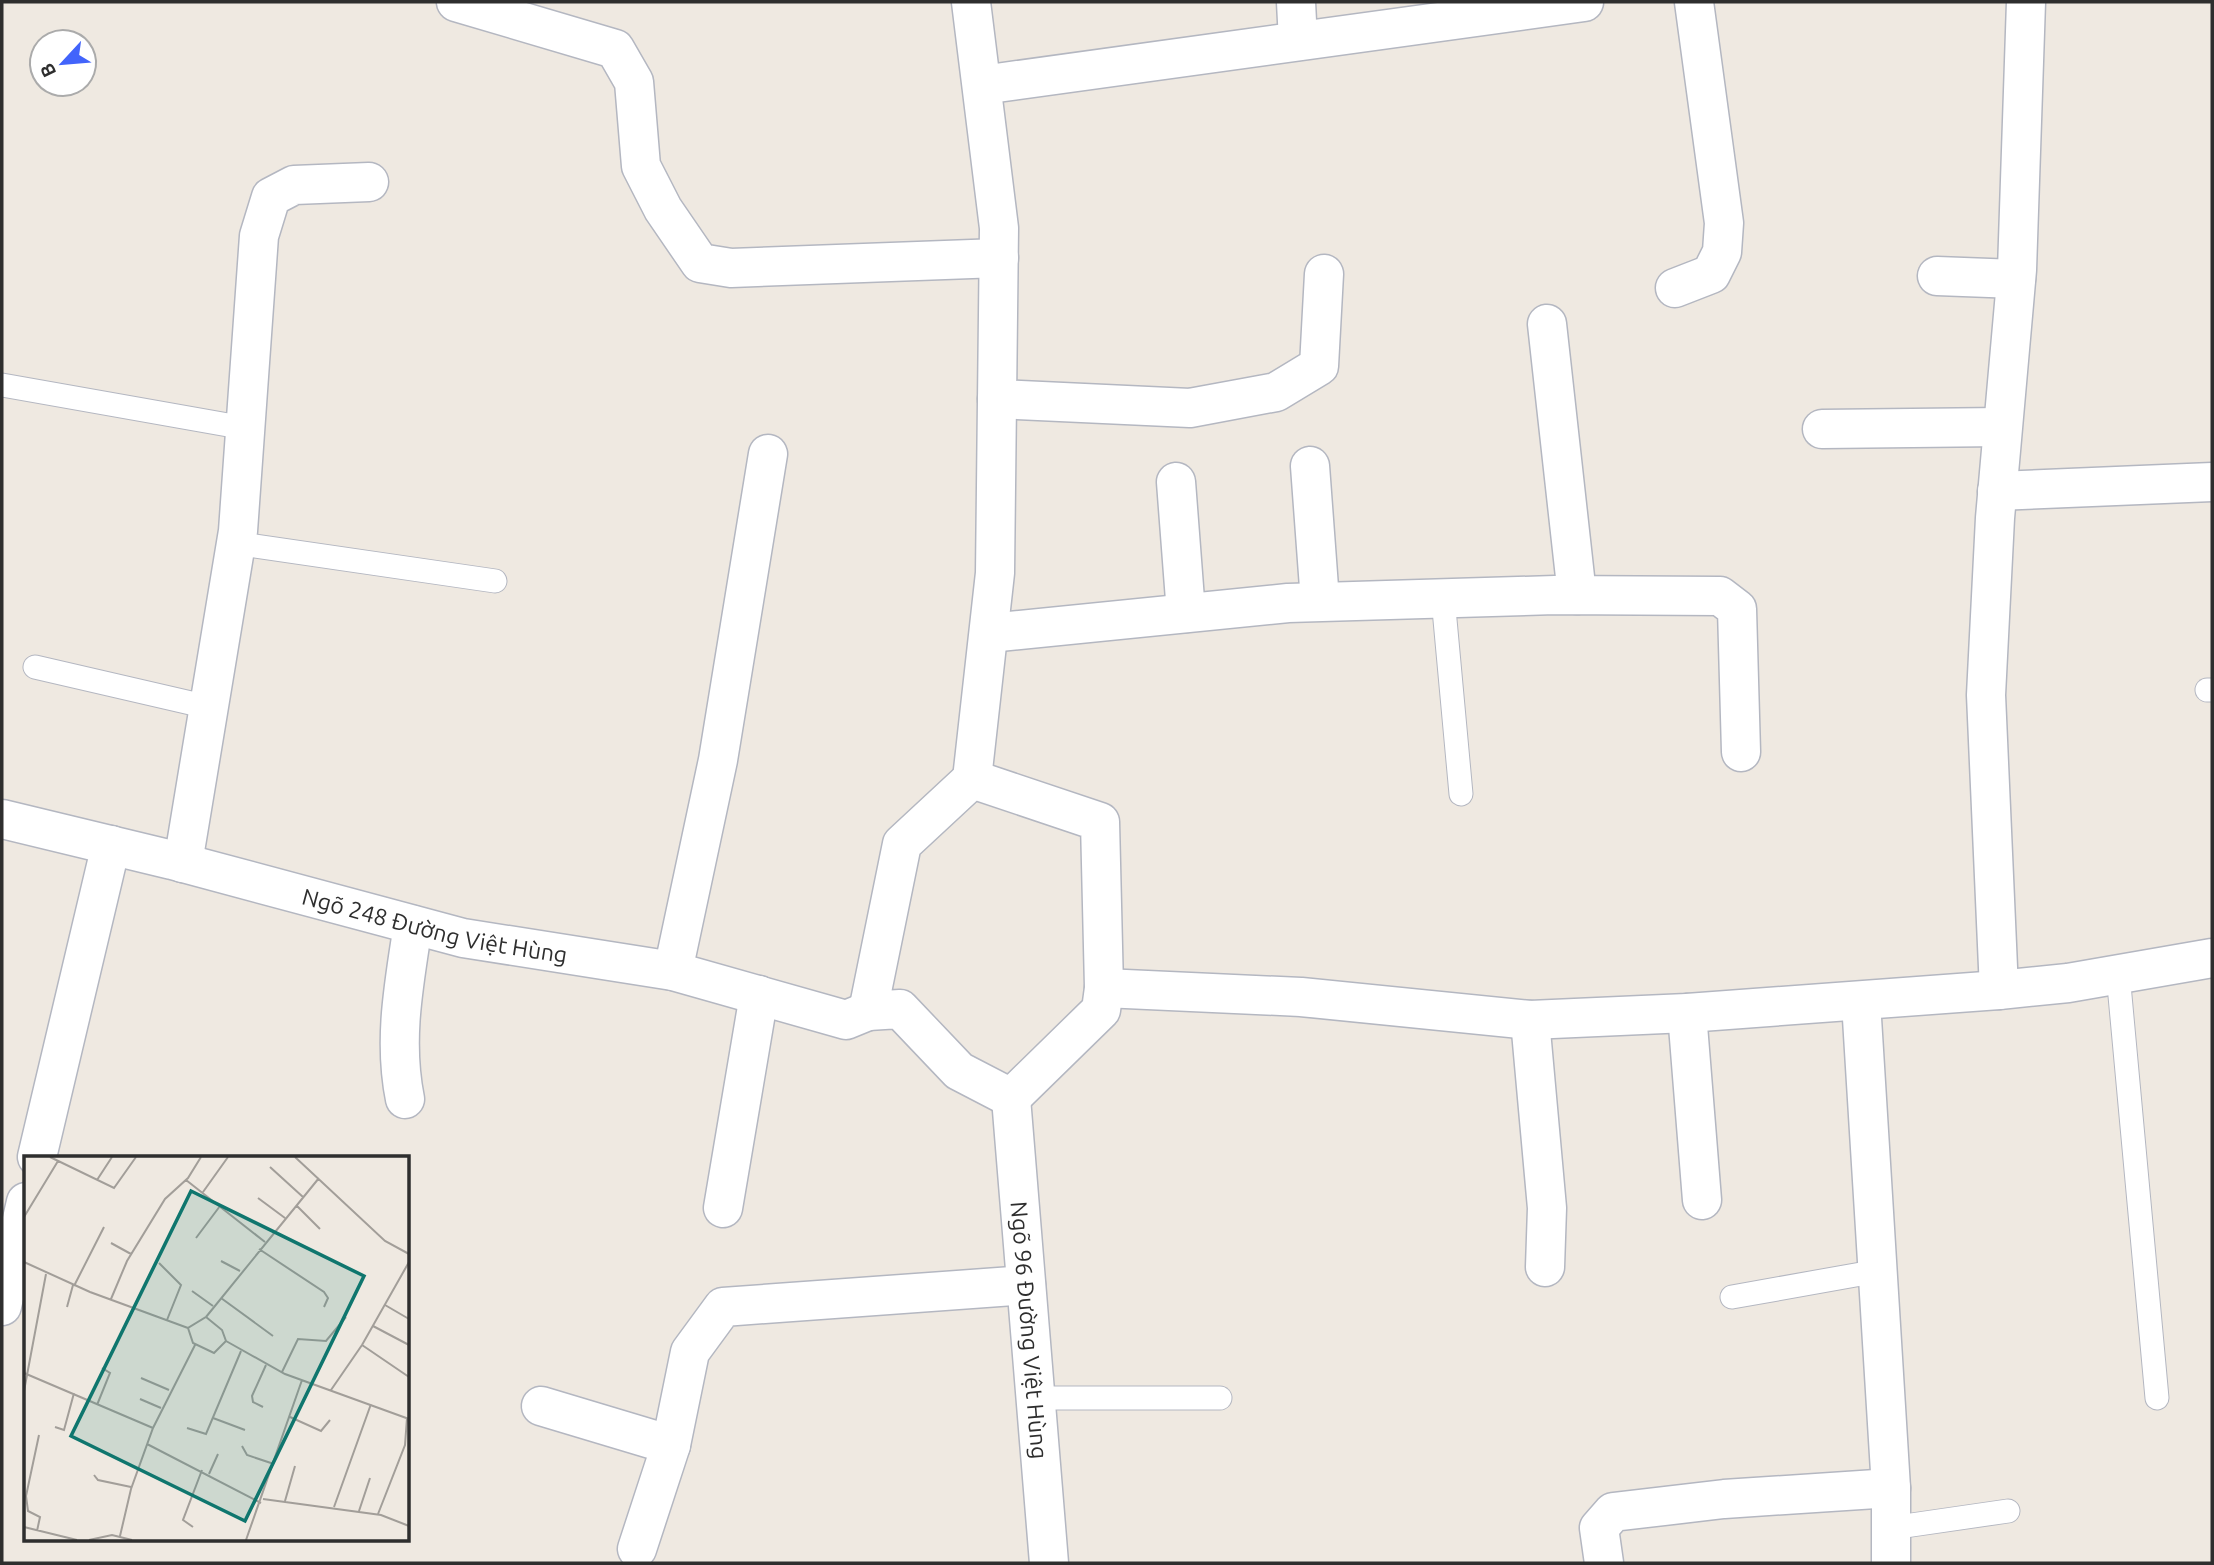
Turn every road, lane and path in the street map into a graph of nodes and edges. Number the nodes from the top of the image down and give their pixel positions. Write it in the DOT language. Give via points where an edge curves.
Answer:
graph roads {
  1 [pos="456,2"];
  2 [pos="971,2"];
  3 [pos="1296,2"];
  4 [pos="1584,2"];
  5 [pos="1694,2"];
  6 [pos="2026,2"];
  7 [pos="1298,41"];
  8 [pos="982,85"];
  9 [pos="369,182"];
  10 [pos="999,258"];
  11 [pos="1324,274"];
  12 [pos="1937,276"];
  13 [pos="2016,279"];
  14 [pos="1675,288"];
  15 [pos="1547,324"];
  16 [pos="2,385"];
  17 [pos="997,399"];
  18 [pos="2003,427"];
  19 [pos="245,428"];
  20 [pos="1822,429"];
  21 [pos="768,454"];
  22 [pos="1310,466"];
  23 [pos="1176,482"];
  24 [pos="2212,482"];
  25 [pos="1997,491"];
  26 [pos="235,543"];
  27 [pos="495,581"];
  28 [pos="1577,595"];
  29 [pos="1443,598"];
  30 [pos="1320,601"];
  31 [pos="1186,613"];
  32 [pos="989,633"];
  33 [pos="35,667"];
  34 [pos="208,707"];
  35 [pos="1741,752"];
  36 [pos="972,779"];
  37 [pos="1461,794"];
  38 [pos="2,819"];
  39 [pos="111,845"];
  40 [pos="183,863"];
  41 [pos="413,925"];
  42 [pos="2212,958"];
  43 [pos="673,971"];
  44 [pos="2118,974"];
  45 [pos="1104,988"];
  46 [pos="1999,990"];
  47 [pos="759,995"];
  48 [pos="1861,1002"];
  49 [pos="868,1011"];
  50 [pos="1687,1013"];
  51 [pos="1530,1020"];
  52 [pos="1011,1098"];
  53 [pos="405,1099"];
  54 [pos="37,1156"];
  55 [pos="1702,1200"];
  56 [pos="723,1208"];
  57 [pos="24,1210"];
  58 [pos="1545,1268"];
  59 [pos="1878,1271"];
  60 [pos="1026,1285"];
  61 [pos="1732,1297"];
  62 [pos="2,1304"];
  63 [pos="24,1307"];
  64 [pos="1035,1398"];
  65 [pos="1220,1398"];
  66 [pos="2157,1398"];
  67 [pos="541,1406"];
  68 [pos="671,1445"];
  69 [pos="1891,1488"];
  70 [pos="2008,1511"];
  71 [pos="1891,1545"];
  72 [pos="637,1549"];
  73 [pos="1048,1563"];
  74 [pos="1604,1563"];
  1 -- 10 [label="street" via="615,49 634,82 641,166 663,209 700,263 731,268"];
  2 -- 8 [label="street"];
  3 -- 7 [label="street"];
  4 -- 7 [label="street"];
  5 -- 14 [label="street" via="1724,223 1722,251 1711,274"];
  6 -- 13 [label="street"];
  7 -- 8 [label="street"];
  8 -- 10 [label="street"];
  9 -- 19 [label="street" via="294,185 271,197 259,236"];
  10 -- 17 [label="street"];
  11 -- 17 [label="street" via="1320,366 1276,392 1190,408"];
  12 -- 13 [label="street"];
  13 -- 18 [label="street"];
  15 -- 28 [label="street"];
  16 -- 19 [label="lane"];
  17 -- 32 [label="street" via="995,573"];
  18 -- 20 [label="street"];
  18 -- 25 [label="street"];
  19 -- 26 [label="street"];
  21 -- 43 [label="street" via="718,760"];
  22 -- 30 [label="street"];
  23 -- 31 [label="street"];
  24 -- 25 [label="street"];
  25 -- 46 [label="street" via="1986,695"];
  26 -- 27 [label="lane"];
  26 -- 34 [label="street"];
  28 -- 29 [label="street"];
  28 -- 35 [label="street" via="1720,596 1737,609"];
  29 -- 30 [label="street"];
  29 -- 37 [label="lane"];
  30 -- 31 [label="street"];
  31 -- 32 [label="street"];
  32 -- 36 [label="street"];
  33 -- 34 [label="lane"];
  34 -- 40 [label="street"];
  36 -- 45 [label="street" via="1100,822"];
  36 -- 49 [label="street" via="902,844"];
  38 -- 39 [label="street, Ngõ 248 Đường Việt Hùng"];
  39 -- 40 [label="street, Ngõ 248 Đường Việt Hùng"];
  39 -- 54 [label="street"];
  40 -- 41 [label="street, Ngõ 248 Đường Việt Hùng"];
  41 -- 43 [label="street, Ngõ 248 Đường Việt Hùng" via="463,938"];
  41 -- 53 [label="street" via="398,1028"];
  42 -- 44 [label="street"];
  43 -- 47 [label="street, Ngõ 248 Đường Việt Hùng"];
  44 -- 46 [label="street"];
  44 -- 66 [label="lane"];
  45 -- 51 [label="street" via="1301,997"];
  45 -- 52 [label="street" via="1101,1010"];
  46 -- 48 [label="street"];
  47 -- 49 [label="street, Ngõ 248 Đường Việt Hùng" via="846,1020"];
  47 -- 56 [label="street"];
  48 -- 50 [label="street"];
  48 -- 59 [label="street"];
  49 -- 52 [label="street, Ngõ 248 Đường Việt Hùng" via="900,1009 959,1071"];
  50 -- 51 [label="street"];
  50 -- 55 [label="street"];
  51 -- 58 [label="street" via="1547,1208"];
  52 -- 60 [label="street, Ngõ 96 Đường Việt Hùng"];
  57 -- 62 [label="street"];
  59 -- 61 [label="lane"];
  59 -- 69 [label="street"];
  60 -- 64 [label="street, Ngõ 96 Đường Việt Hùng"];
  60 -- 68 [label="street" via="723,1307 690,1352"];
  62 -- 63 [label="street"];
  64 -- 65 [label="lane"];
  64 -- 73 [label="street, Ngõ 96 Đường Việt Hùng"];
  67 -- 68 [label="street"];
  68 -- 72 [label="street"];
  69 -- 71 [label="street"];
  69 -- 74 [label="street" via="1613,1512 1599,1528"];
  70 -- 71 [label="lane"];
}
